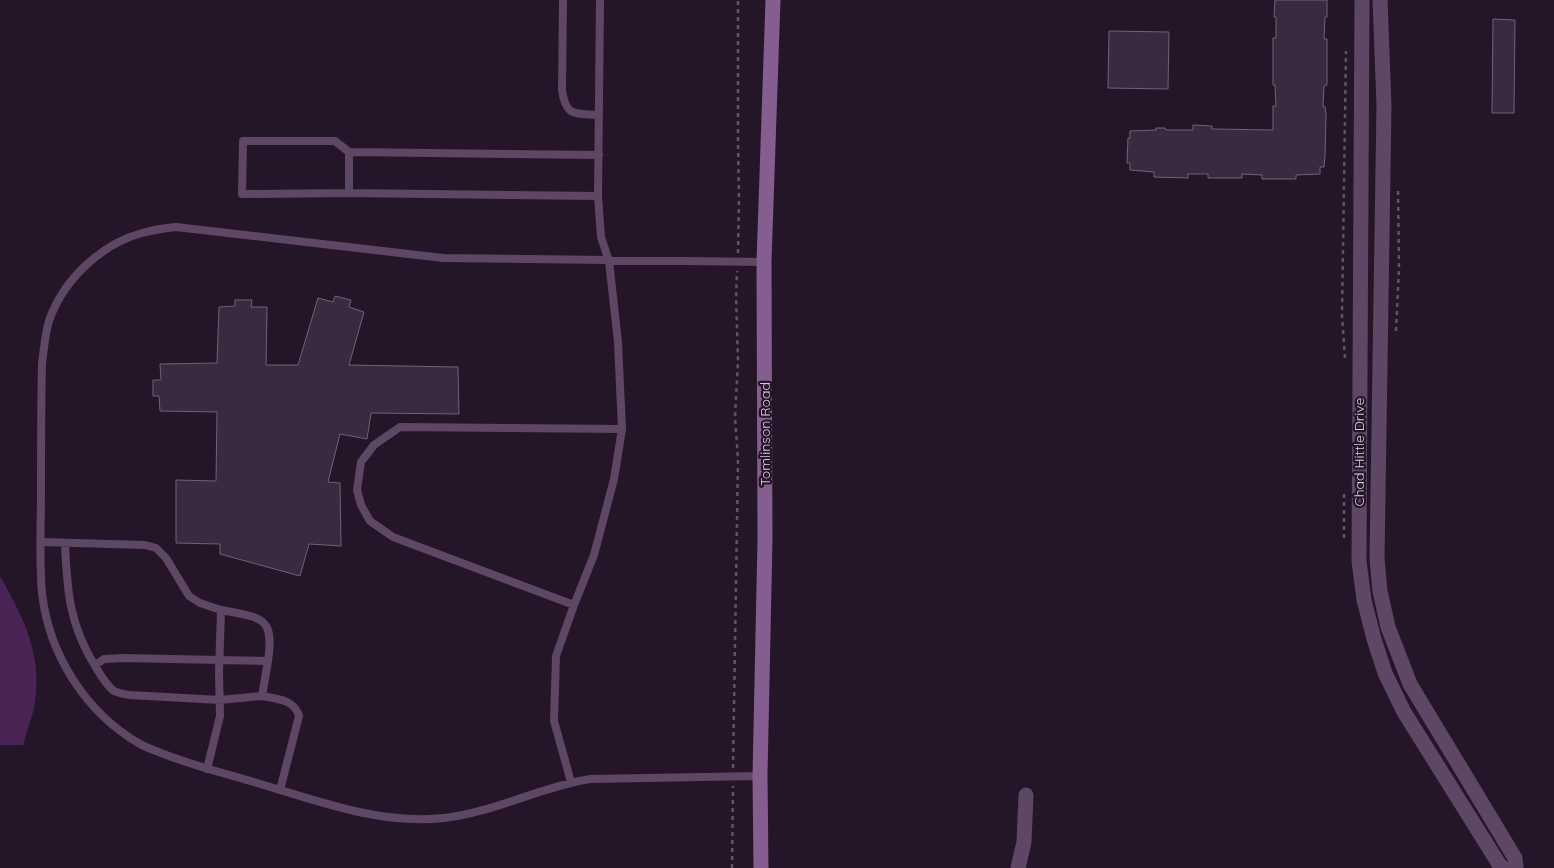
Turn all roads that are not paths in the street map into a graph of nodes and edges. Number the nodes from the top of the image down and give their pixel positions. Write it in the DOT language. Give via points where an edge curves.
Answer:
graph roads {
  1 [pos="563,0"];
  2 [pos="600,0"];
  3 [pos="773,0"];
  4 [pos="1362,0"];
  5 [pos="1380,0"];
  6 [pos="599,114"];
  7 [pos="349,152"];
  8 [pos="599,155"];
  9 [pos="349,193"];
  10 [pos="598,196"];
  11 [pos="608,261"];
  12 [pos="764,262"];
  13 [pos="622,429"];
  14 [pos="41,542"];
  15 [pos="65,543"];
  16 [pos="574,605"];
  17 [pos="222,610"];
  18 [pos="220,660"];
  19 [pos="268,661"];
  20 [pos="95,665"];
  21 [pos="262,696"];
  22 [pos="220,700"];
  23 [pos="207,768"];
  24 [pos="760,776"];
  25 [pos="571,782"];
  26 [pos="280,790"];
  27 [pos="1026,795"];
  28 [pos="761,868"];
  29 [pos="1018,868"];
  30 [pos="1503,868"];
  31 [pos="1516,868"];
  1 -- 6 [label="lane" via="564,104 574,113"];
  2 -- 6 [label="lane"];
  3 -- 12 [label="street, Tomlinson Road"];
  4 -- 30 [label="street, Chad Hittle Drive" via="1359,561 1364,600 1385,673 1404,712"];
  5 -- 31 [label="street, Chad Hittle Drive" via="1384,98 1377,560 1380,591 1388,627 1410,684 1515,858"];
  6 -- 8 [label="lane"];
  7 -- 8 [label="lane"];
  7 -- 9 [label="lane"];
  7 -- 9 [label="lane" via="335,141 243,141 242,194"];
  8 -- 10 [label="lane"];
  9 -- 10 [label="lane"];
  10 -- 11 [label="lane" via="601,237"];
  11 -- 12 [label="lane"];
  11 -- 13 [label="lane" via="618,342"];
  11 -- 14 [label="lane" via="443,258 176,227 126,238 83,268 60,297 49,321 42,362"];
  12 -- 24 [label="street, Tomlinson Road" via="766,539"];
  13 -- 16 [label="lane" via="614,478 594,555"];
  13 -- 16 [label="lane" via="400,427 374,445 361,462 357,490 361,505 370,521 393,537"];
  14 -- 15 [label="lane"];
  14 -- 23 [label="lane" via="46,615 57,651 77,685 102,715 141,745"];
  15 -- 17 [label="lane" via="156,548 190,596"];
  15 -- 20 [label="lane" via="72,615 84,648"];
  16 -- 25 [label="lane" via="556,656 554,721"];
  17 -- 18 [label="lane"];
  17 -- 19 [label="lane" via="258,618 266,625 270,645"];
  18 -- 19 [label="lane"];
  18 -- 20 [label="lane" via="124,658 104,659"];
  18 -- 22 [label="lane"];
  19 -- 21 [label="lane"];
  20 -- 22 [label="lane" via="115,691 129,695"];
  21 -- 22 [label="lane"];
  21 -- 26 [label="lane" via="294,705 299,716"];
  22 -- 23 [label="lane" via="220,716"];
  23 -- 26 [label="lane"];
  24 -- 25 [label="lane" via="610,778"];
  24 -- 28 [label="street, Tomlinson Road"];
  25 -- 26 [label="lane" via="477,812 429,819 356,811"];
  27 -- 29 [label="street" via="1024,842"];
}
